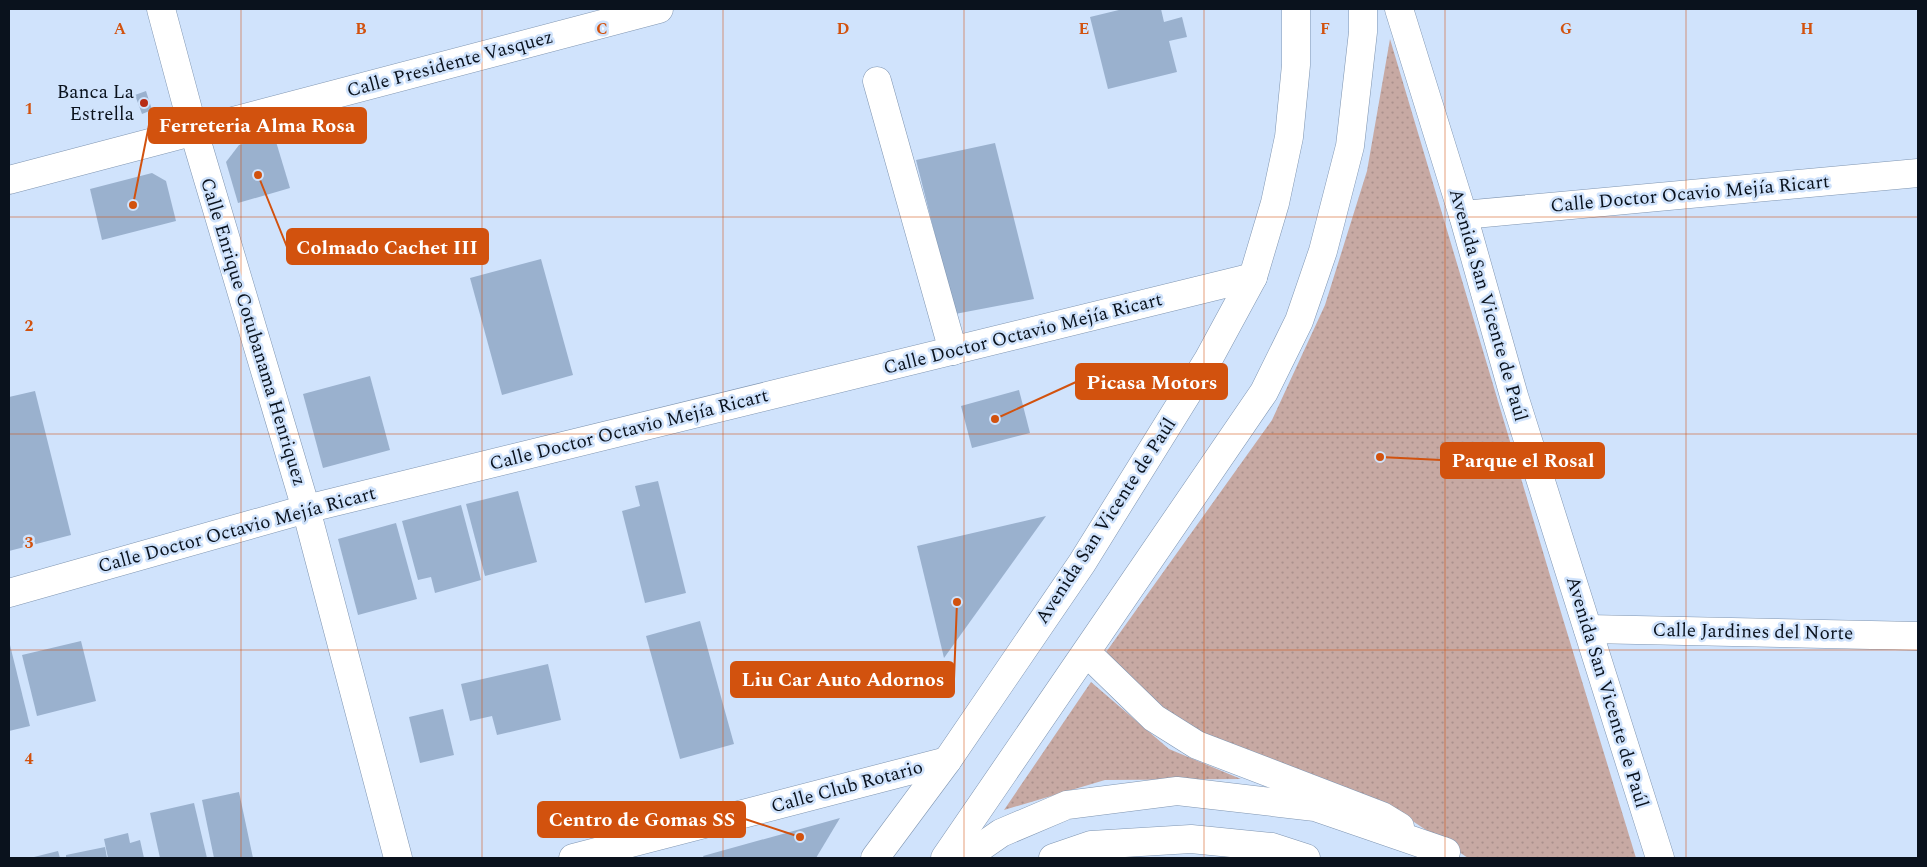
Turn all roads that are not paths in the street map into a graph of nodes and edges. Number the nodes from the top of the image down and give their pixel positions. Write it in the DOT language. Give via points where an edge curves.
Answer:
graph roads {
  1 [pos="161,9"];
  2 [pos="659,9"];
  3 [pos="1296,9"];
  4 [pos="1362,9"];
  5 [pos="1399,9"];
  6 [pos="877,80"];
  7 [pos="194,132"];
  8 [pos="1918,173"];
  9 [pos="9,180"];
  10 [pos="1463,215"];
  11 [pos="1252,277"];
  12 [pos="953,351"];
  13 [pos="306,509"];
  14 [pos="9,593"];
  15 [pos="1588,629"];
  16 [pos="1918,636"];
  17 [pos="1087,653"];
  18 [pos="947,761"];
  19 [pos="1450,855"];
  20 [pos="398,858"];
  21 [pos="573,858"];
  22 [pos="875,858"];
  23 [pos="945,858"];
  24 [pos="965,858"];
  25 [pos="1053,858"];
  26 [pos="1306,858"];
  27 [pos="1660,858"];
  1 -- 7 [label="street, Calle Enrique Cotubanama Henriquez"];
  2 -- 7 [label="street, Calle Presidente Vasquez"];
  3 -- 11 [label="street, Avenida San Vicente de Paúl" via="1296,65 1289,137 1275,203"];
  4 -- 17 [label="street" via="1363,32 1350,146 1323,251 1299,320 1264,392"];
  5 -- 10 [label="street, Avenida San Vicente de Paúl"];
  6 -- 12 [label="street"];
  7 -- 9 [label="street, Calle Presidente Vasquez"];
  7 -- 13 [label="street, Calle Enrique Cotubanama Henriquez"];
  8 -- 10 [label="street, Calle Doctor Ocavio Mejía Ricart"];
  10 -- 15 [label="street, Avenida San Vicente de Paúl" via="1514,396"];
  11 -- 12 [label="street, Calle Doctor Octavio Mejía Ricart"];
  11 -- 18 [label="street, Avenida San Vicente de Paúl" via="1208,360 1082,563"];
  12 -- 13 [label="street, Calle Doctor Octavio Mejía Ricart"];
  13 -- 14 [label="street, Calle Doctor Octavio Mejía Ricart"];
  13 -- 20 [label="street, Calle Enrique Cotubanama Henriquez"];
  15 -- 16 [label="street, Calle Jardines del Norte"];
  15 -- 27 [label="street, Avenida San Vicente de Paúl"];
  17 -- 19 [label="street" via="1154,718 1197,745 1382,816"];
  17 -- 23 [label="street"];
  18 -- 21 [label="street, Calle Club Rotario"];
  18 -- 22 [label="street, Avenida San Vicente de Paúl"];
  19 -- 24 [label="street" via="1315,807 1177,791 1067,805 1001,833"];
  25 -- 26 [label="street" via="1091,845 1191,839 1272,847"];
}
